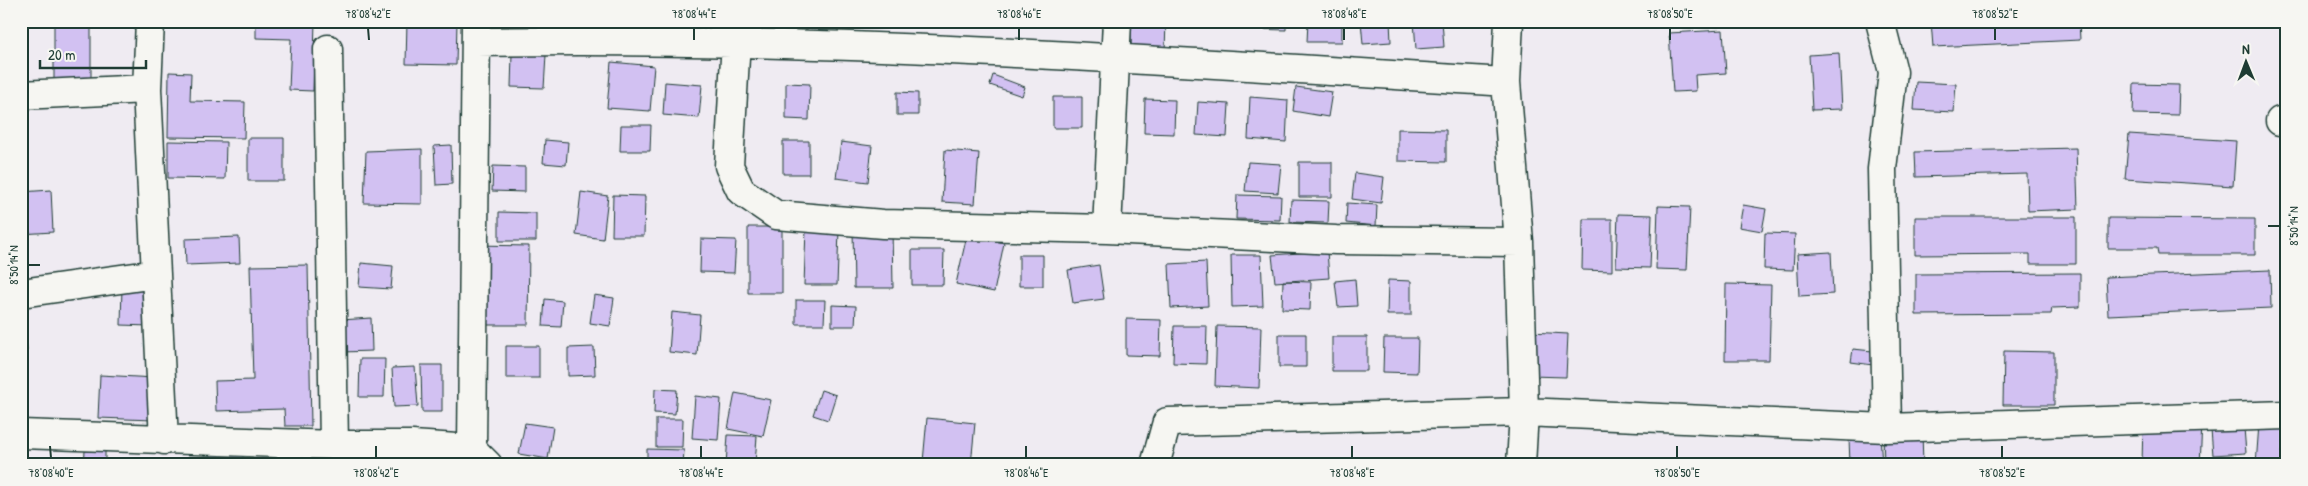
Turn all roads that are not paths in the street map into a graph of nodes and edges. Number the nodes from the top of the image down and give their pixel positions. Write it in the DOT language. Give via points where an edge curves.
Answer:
graph roads {
  1 [pos="150,21"];
  2 [pos="1117,21"];
  3 [pos="1509,21"];
  4 [pos="1880,21"];
  5 [pos="737,31"];
  6 [pos="476,32"];
  7 [pos="328,49"];
  8 [pos="1117,58"];
  9 [pos="1506,82"];
  10 [pos="147,90"];
  11 [pos="21,95"];
  12 [pos="1107,229"];
  13 [pos="1519,242"];
  14 [pos="156,274"];
  15 [pos="21,293"];
  16 [pos="1524,412"];
  17 [pos="2287,415"];
  18 [pos="1887,428"];
  19 [pos="21,434"];
  20 [pos="164,440"];
  21 [pos="334,445"];
  22 [pos="480,457"];
  23 [pos="1155,465"];
  24 [pos="1521,465"];
  1 -- 10 [label="street"];
  2 -- 8 [label="street"];
  3 -- 9 [label="street"];
  4 -- 18 [label="street" via="1893,72 1882,169"];
  5 -- 6 [label="street" via="582,40"];
  5 -- 8 [label="street"];
  5 -- 12 [label="street" via="728,166 741,191 776,214 883,224"];
  6 -- 22 [label="street"];
  7 -- 21 [label="street"];
  8 -- 9 [label="street"];
  8 -- 12 [label="street"];
  9 -- 13 [label="street"];
  10 -- 11 [label="street"];
  10 -- 14 [label="street"];
  12 -- 13 [label="street" via="1336,240"];
  13 -- 16 [label="street"];
  14 -- 15 [label="street"];
  14 -- 20 [label="street"];
  16 -- 18 [label="street"];
  16 -- 23 [label="street" via="1168,422"];
  16 -- 24 [label="street"];
  17 -- 18 [label="street"];
  19 -- 20 [label="street"];
  20 -- 21 [label="street"];
  21 -- 22 [label="street" via="412,444"];
}
